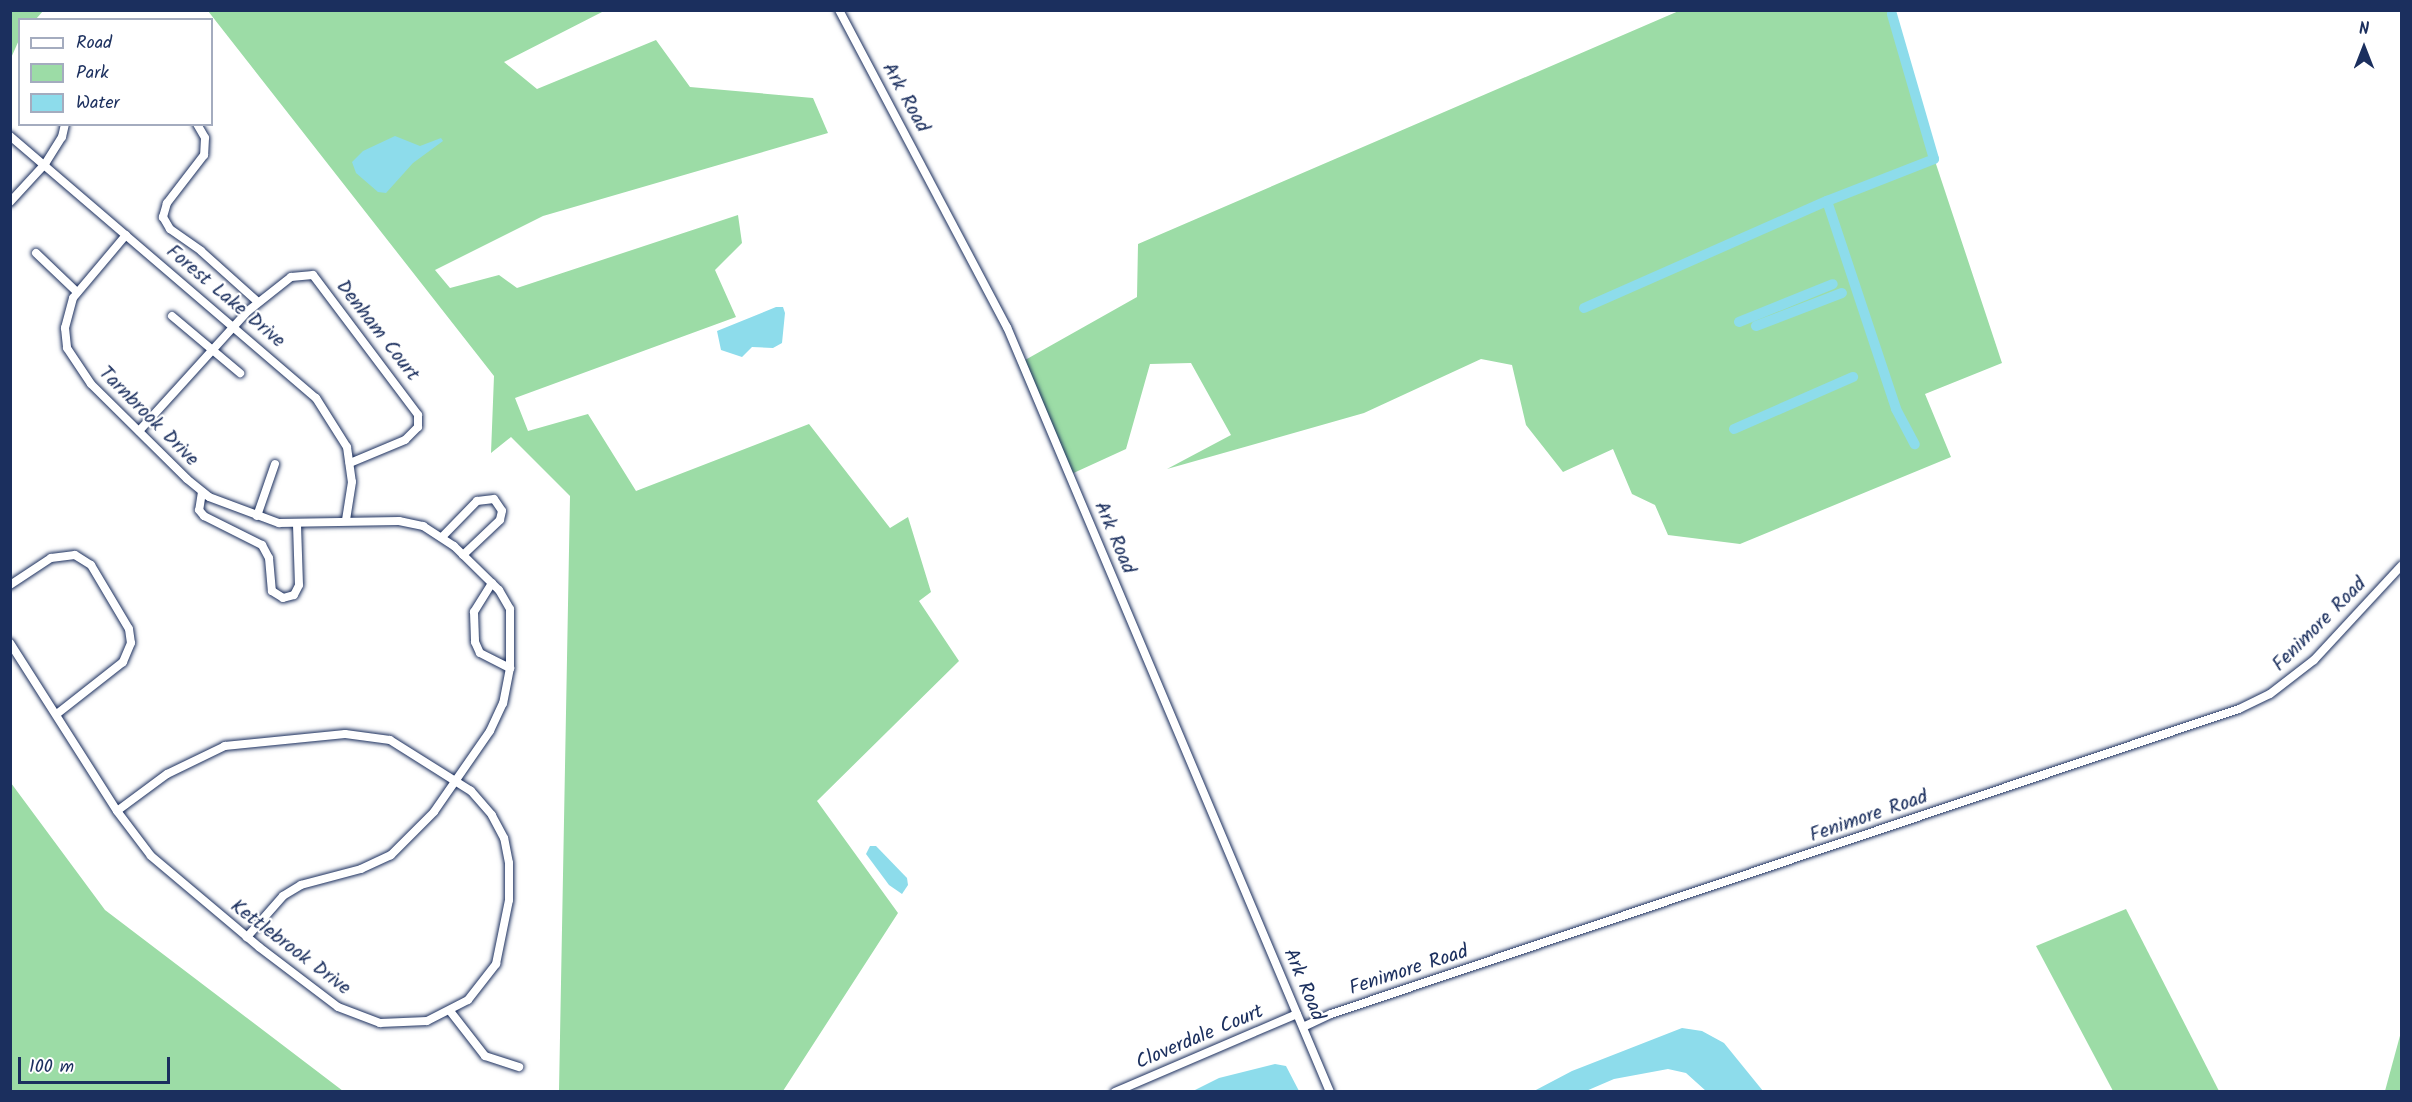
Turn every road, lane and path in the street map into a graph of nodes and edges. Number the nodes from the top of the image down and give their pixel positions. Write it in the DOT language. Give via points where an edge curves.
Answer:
graph roads {
  1 [pos="839,10"];
  2 [pos="65,126"];
  3 [pos="198,126"];
  4 [pos="10,136"];
  5 [pos="45,164"];
  6 [pos="10,202"];
  7 [pos="126,235"];
  8 [pos="36,253"];
  9 [pos="78,292"];
  10 [pos="258,302"];
  11 [pos="172,316"];
  12 [pos="233,325"];
  13 [pos="213,351"];
  14 [pos="240,373"];
  15 [pos="139,431"];
  16 [pos="350,463"];
  17 [pos="275,464"];
  18 [pos="202,492"];
  19 [pos="257,516"];
  20 [pos="346,520"];
  21 [pos="297,524"];
  22 [pos="443,536"];
  23 [pos="463,555"];
  24 [pos="2402,565"];
  25 [pos="492,583"];
  26 [pos="10,585"];
  27 [pos="10,643"];
  28 [pos="510,668"];
  29 [pos="57,714"];
  30 [pos="456,780"];
  31 [pos="117,811"];
  32 [pos="247,937"];
  33 [pos="450,1011"];
  34 [pos="1297,1014"];
  35 [pos="1303,1027"];
  36 [pos="519,1067"];
  37 [pos="1115,1092"];
  38 [pos="1330,1092"];
  1 -- 34 [label="street, Ark Road" via="1007,327"];
  2 -- 5 [label="street"];
  3 -- 10 [label="street" via="205,138 204,155 167,203 163,217 170,229"];
  4 -- 5 [label="street, Forest Lake Drive"];
  5 -- 6 [label="street"];
  5 -- 7 [label="street, Forest Lake Drive"];
  7 -- 9 [label="street, Tarnbrook Drive"];
  7 -- 12 [label="street, Forest Lake Drive"];
  8 -- 9 [label="street"];
  9 -- 15 [label="street, Tarnbrook Drive" via="64,328 71,358 91,384"];
  10 -- 12 [label="street, Denham Court"];
  10 -- 16 [label="street, Denham Court" via="291,277 313,275 416,409 419,421 410,436"];
  11 -- 13 [label="street"];
  12 -- 13 [label="street, Denham Court"];
  12 -- 16 [label="street, Forest Lake Drive" via="316,398 341,434"];
  13 -- 14 [label="street"];
  13 -- 15 [label="street, Denham Court"];
  15 -- 18 [label="street, Tarnbrook Drive"];
  16 -- 20 [label="street, Forest Lake Drive" via="352,492"];
  17 -- 19 [label="street"];
  18 -- 19 [label="street, Tarnbrook Drive"];
  18 -- 21 [label="street" via="199,510 204,516 262,545 269,558 272,591 283,598 294,595 298,585"];
  19 -- 21 [label="street, Tarnbrook Drive"];
  20 -- 21 [label="street, Tarnbrook Drive"];
  20 -- 22 [label="street, Tarnbrook Drive" via="410,522"];
  22 -- 23 [label="street"];
  22 -- 23 [label="street" via="477,501 494,499 502,512 500,520"];
  23 -- 25 [label="street"];
  24 -- 35 [label="street, Fenimore Road" via="2307,666 2271,694 2239,709 1331,1014"];
  25 -- 28 [label="street" via="510,609"];
  25 -- 28 [label="street" via="474,612 475,642 480,653"];
  26 -- 29 [label="street" via="51,558 75,555 91,565 129,629 131,643 123,662"];
  27 -- 29 [label="street, Kettlebrook Drive"];
  28 -- 30 [label="street" via="500,712"];
  29 -- 31 [label="street, Kettlebrook Drive"];
  30 -- 31 [label="street, Kettlebrook Drive" via="410,749 368,734 251,741 191,760 140,790"];
  30 -- 32 [label="street" via="429,818 391,855 361,869 292,890"];
  30 -- 33 [label="street, Kettlebrook Drive" via="486,806 500,828 508,849 510,888 496,964 477,992"];
  31 -- 32 [label="street, Kettlebrook Drive" via="163,869"];
  32 -- 33 [label="street, Kettlebrook Drive" via="356,1017 402,1025"];
  33 -- 36 [label="street" via="485,1056"];
  34 -- 35 [label="street, Ark Road"];
  34 -- 37 [label="street, Cloverdale Court"];
  35 -- 38 [label="street, Ark Road"];
}
